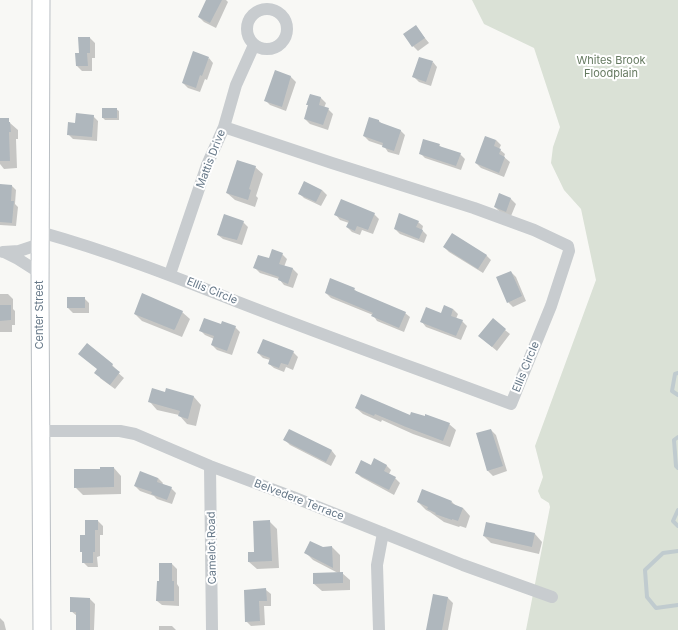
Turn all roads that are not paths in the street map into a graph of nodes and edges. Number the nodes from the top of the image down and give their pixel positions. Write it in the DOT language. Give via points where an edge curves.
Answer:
graph roads {
  1 [pos="41,0"];
  2 [pos="254,45"];
  3 [pos="224,127"];
  4 [pos="40,238"];
  5 [pos="2,252"];
  6 [pos="40,273"];
  7 [pos="170,274"];
  8 [pos="40,431"];
  9 [pos="210,466"];
  10 [pos="383,533"];
  11 [pos="552,597"];
  12 [pos="42,630"];
  13 [pos="212,630"];
  14 [pos="379,630"];
  1 -- 4 [label="street, Center Street"];
  2 -- 3 [label="street, Mattis Drive" via="236,85"];
  3 -- 7 [label="street, Mattis Drive"];
  3 -- 7 [label="street, Ellis Circle" via="474,208 564,242 569,251 551,306 511,404"];
  4 -- 5 [label="street" via="19,251"];
  4 -- 6 [label="street, Center Street"];
  4 -- 7 [label="street, Ellis Circle" via="109,252"];
  5 -- 6 [label="street"];
  6 -- 8 [label="street, Center Street"];
  8 -- 9 [label="street, Belvedere Terrace" via="120,431 135,434"];
  8 -- 12 [label="street, Center Street"];
  9 -- 10 [label="street, Belvedere Terrace"];
  9 -- 13 [label="street, Camelot Road"];
  10 -- 11 [label="street, Belvedere Terrace"];
  10 -- 14 [label="street" via="377,565"];
}
